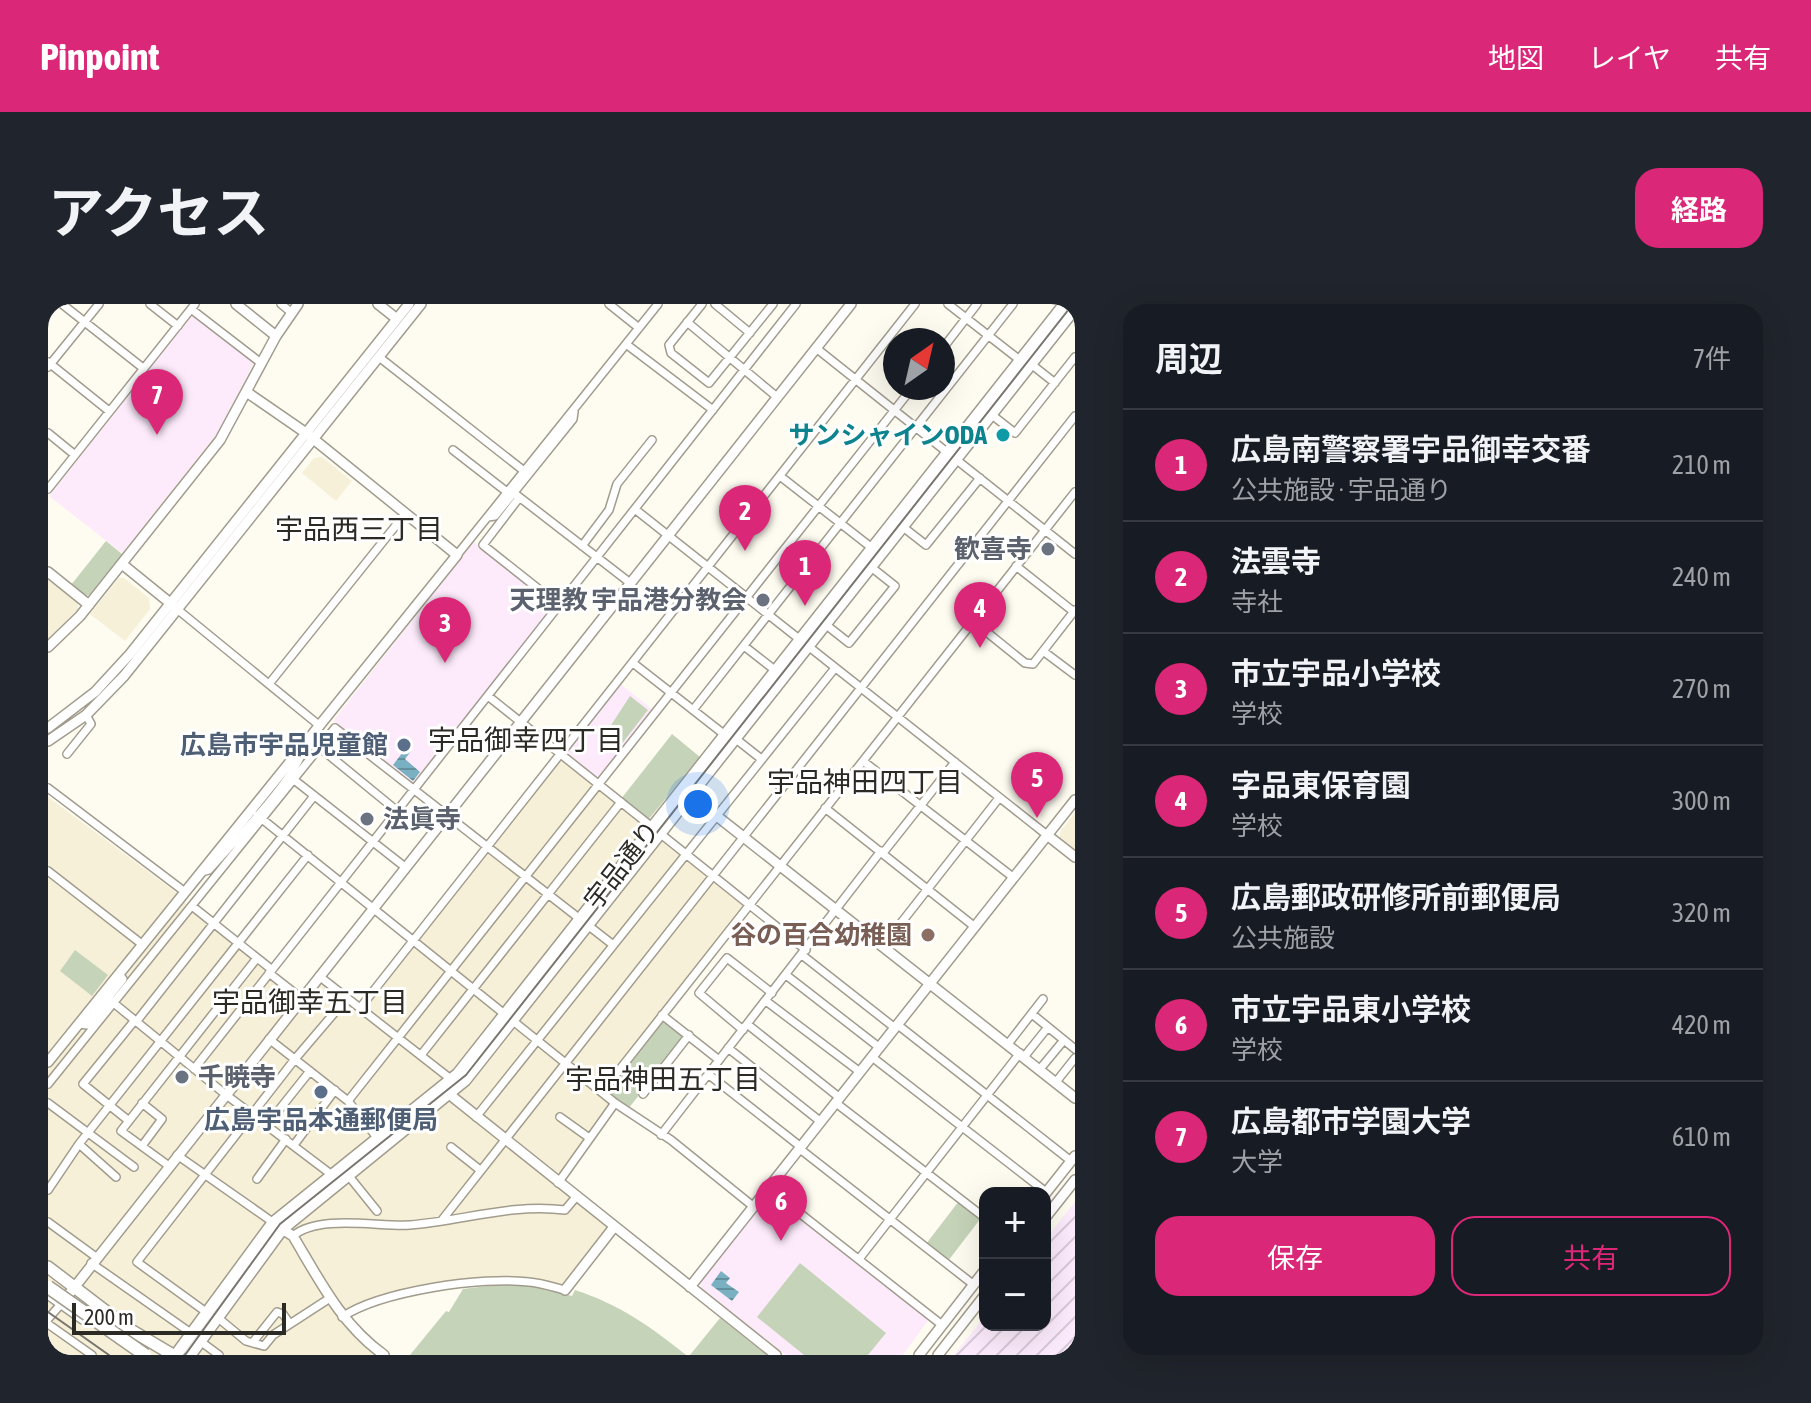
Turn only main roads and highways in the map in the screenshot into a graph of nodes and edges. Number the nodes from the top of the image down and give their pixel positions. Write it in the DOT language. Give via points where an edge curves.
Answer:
graph roads {
  1 [pos="1065,304"];
  2 [pos="1075,308"];
  3 [pos="1026,363"];
  4 [pos="952,456"];
  5 [pos="803,644"];
  6 [pos="731,737"];
  7 [pos="508,1018"];
  8 [pos="446,1092"];
  9 [pos="381,1142"];
  10 [pos="278,1226"];
  11 [pos="48,1267"];
  12 [pos="48,1290"];
  13 [pos="195,1337"];
  14 [pos="142,1355"];
  15 [pos="175,1355"];
  16 [pos="190,1355"];
  1 -- 3 [label="highway, 宇品通り"];
  2 -- 3 [label="highway, 宇品通り"];
  3 -- 4 [label="highway, 宇品通り"];
  3 -- 4 [label="highway, 宇品通り" via="992,415"];
  4 -- 5 [label="highway, 宇品通り" via="872,548"];
  4 -- 5 [label="highway, 宇品通り" via="903,527"];
  5 -- 6 [label="highway, 宇品通り"];
  5 -- 6 [label="highway, 宇品通り" via="776,671"];
  6 -- 7 [label="highway, 宇品通り"];
  7 -- 8 [label="highway, 宇品通り"];
  7 -- 8 [label="highway, 宇品通り"];
  8 -- 9 [label="highway, 宇品通り"];
  9 -- 10 [label="highway, 宇品通り" via="348,1175"];
  9 -- 10 [label="highway, 宇品通り" via="332,1175"];
  10 -- 13 [label="highway, 宇品通り"];
  11 -- 15 [label="highway" via="129,1329"];
  12 -- 14 [label="highway, bridge"];
  12 -- 14 [label="highway" via="61,1304"];
  13 -- 15 [label="highway, 宇品通り"];
  13 -- 16 [label="highway, 宇品通り"];
}
